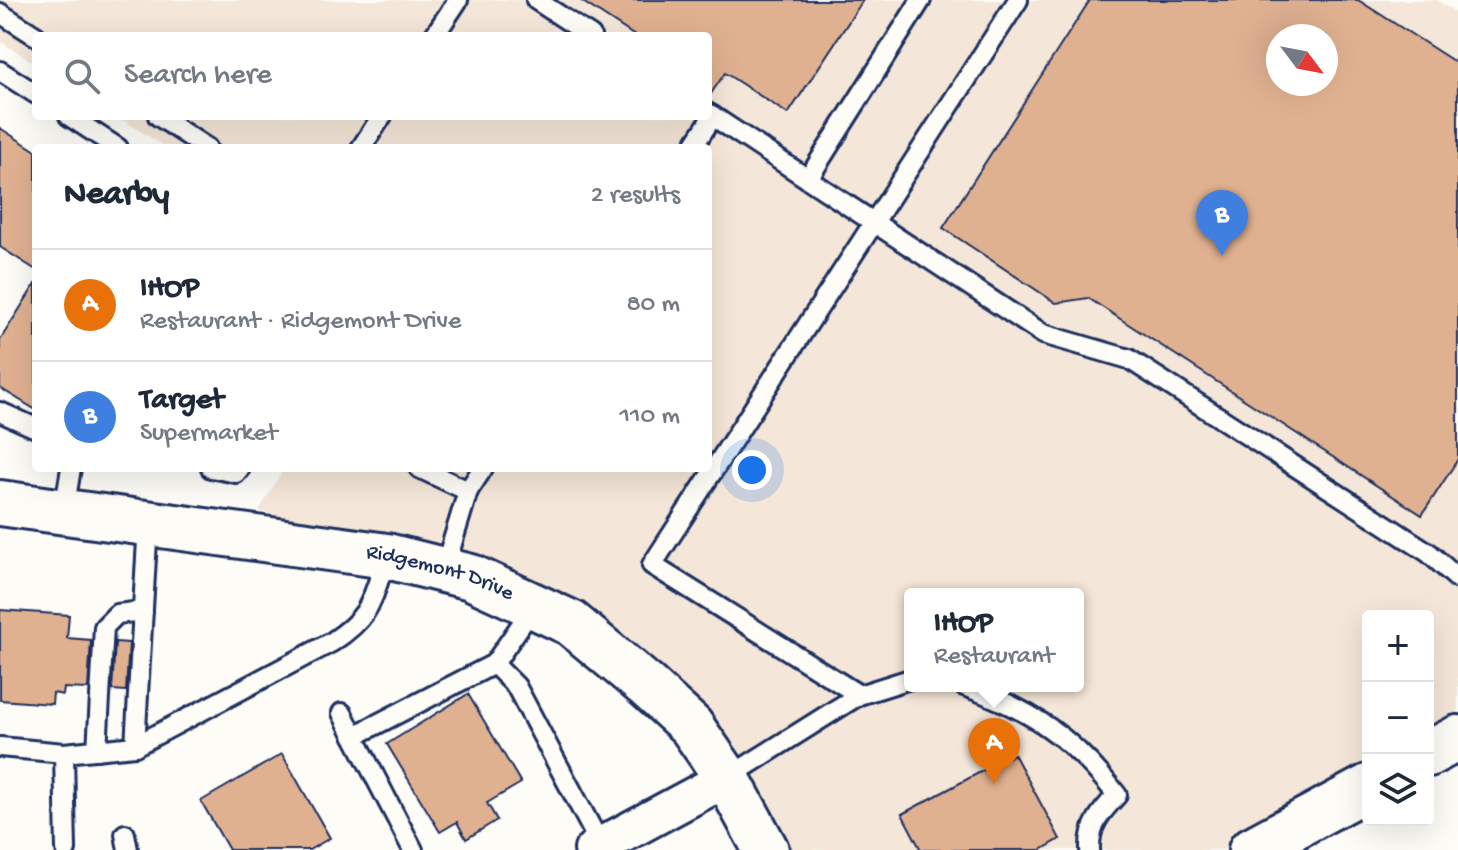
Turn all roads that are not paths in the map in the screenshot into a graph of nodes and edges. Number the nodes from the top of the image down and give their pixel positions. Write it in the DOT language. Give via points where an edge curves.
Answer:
graph roads {
  1 [pos="458,0"];
  2 [pos="536,0"];
  3 [pos="921,0"];
  4 [pos="1018,0"];
  5 [pos="0,13"];
  6 [pos="437,32"];
  7 [pos="585,32"];
  8 [pos="32,33"];
  9 [pos="0,71"];
  10 [pos="32,91"];
  11 [pos="712,116"];
  12 [pos="75,120"];
  13 [pos="164,120"];
  14 [pos="379,120"];
  15 [pos="707,120"];
  16 [pos="112,144"];
  17 [pos="201,144"];
  18 [pos="364,144"];
  19 [pos="694,144"];
  20 [pos="808,179"];
  21 [pos="873,222"];
  22 [pos="0,412"];
  23 [pos="32,426"];
  24 [pos="70,472"];
  25 [pos="428,472"];
  26 [pos="480,472"];
  27 [pos="712,472"];
  28 [pos="712,472"];
  29 [pos="468,491"];
  30 [pos="0,503"];
  31 [pos="64,511"];
  32 [pos="148,523"];
  33 [pos="387,556"];
  34 [pos="444,570"];
  35 [pos="1458,579"];
  36 [pos="534,606"];
  37 [pos="143,611"];
  38 [pos="494,664"];
  39 [pos="904,681"];
  40 [pos="978,692"];
  41 [pos="859,695"];
  42 [pos="342,713"];
  43 [pos="354,736"];
  44 [pos="1458,738"];
  45 [pos="135,746"];
  46 [pos="0,747"];
  47 [pos="97,750"];
  48 [pos="1434,751"];
  49 [pos="64,753"];
  50 [pos="727,778"];
  51 [pos="1362,790"];
  52 [pos="597,848"];
  53 [pos="66,850"];
  54 [pos="413,850"];
  55 [pos="766,850"];
  56 [pos="1090,850"];
  57 [pos="1251,850"];
  1 -- 6 [label="lane"];
  2 -- 7 [label="lane"];
  3 -- 20 [label="lane"];
  4 -- 21 [label="lane"];
  5 -- 8 [label="lane"];
  9 -- 10 [label="lane"];
  11 -- 20 [label="lane"];
  12 -- 16 [label="lane"];
  13 -- 17 [label="lane"];
  14 -- 18 [label="lane"];
  15 -- 19 [label="lane"];
  20 -- 21 [label="lane"];
  21 -- 28 [label="lane"];
  21 -- 35 [label="lane" via="1043,334 1134,362 1429,553"];
  22 -- 23 [label="lane"];
  24 -- 31 [label="lane"];
  25 -- 29 [label="lane"];
  26 -- 29 [label="lane"];
  27 -- 41 [label="lane" via="652,565"];
  29 -- 34 [label="lane"];
  30 -- 31 [label="street, Ridgemont Drive"];
  31 -- 32 [label="street, Ridgemont Drive"];
  32 -- 33 [label="street, Ridgemont Drive"];
  32 -- 37 [label="lane"];
  33 -- 34 [label="street, Ridgemont Drive"];
  33 -- 45 [label="lane" via="368,610 356,626"];
  34 -- 36 [label="street, Ridgemont Drive"];
  36 -- 38 [label="lane"];
  36 -- 50 [label="street, Ridgemont Drive" via="571,623 647,686 691,726"];
  37 -- 45 [label="lane"];
  37 -- 47 [label="lane" via="117,614 104,627"];
  38 -- 43 [label="lane"];
  38 -- 52 [label="lane" via="516,686"];
  39 -- 41 [label="lane"];
  40 -- 56 [label="lane" via="1059,733 1117,795 1097,816 1089,835"];
  41 -- 50 [label="lane"];
  42 -- 43 [label="lane"];
  43 -- 54 [label="lane"];
  44 -- 48 [label="street"];
  45 -- 47 [label="lane"];
  46 -- 49 [label="lane"];
  47 -- 49 [label="lane"];
  49 -- 53 [label="lane"];
  50 -- 52 [label="street"];
  50 -- 55 [label="street, Ridgemont Drive"];
  51 -- 57 [label="street"];
}
